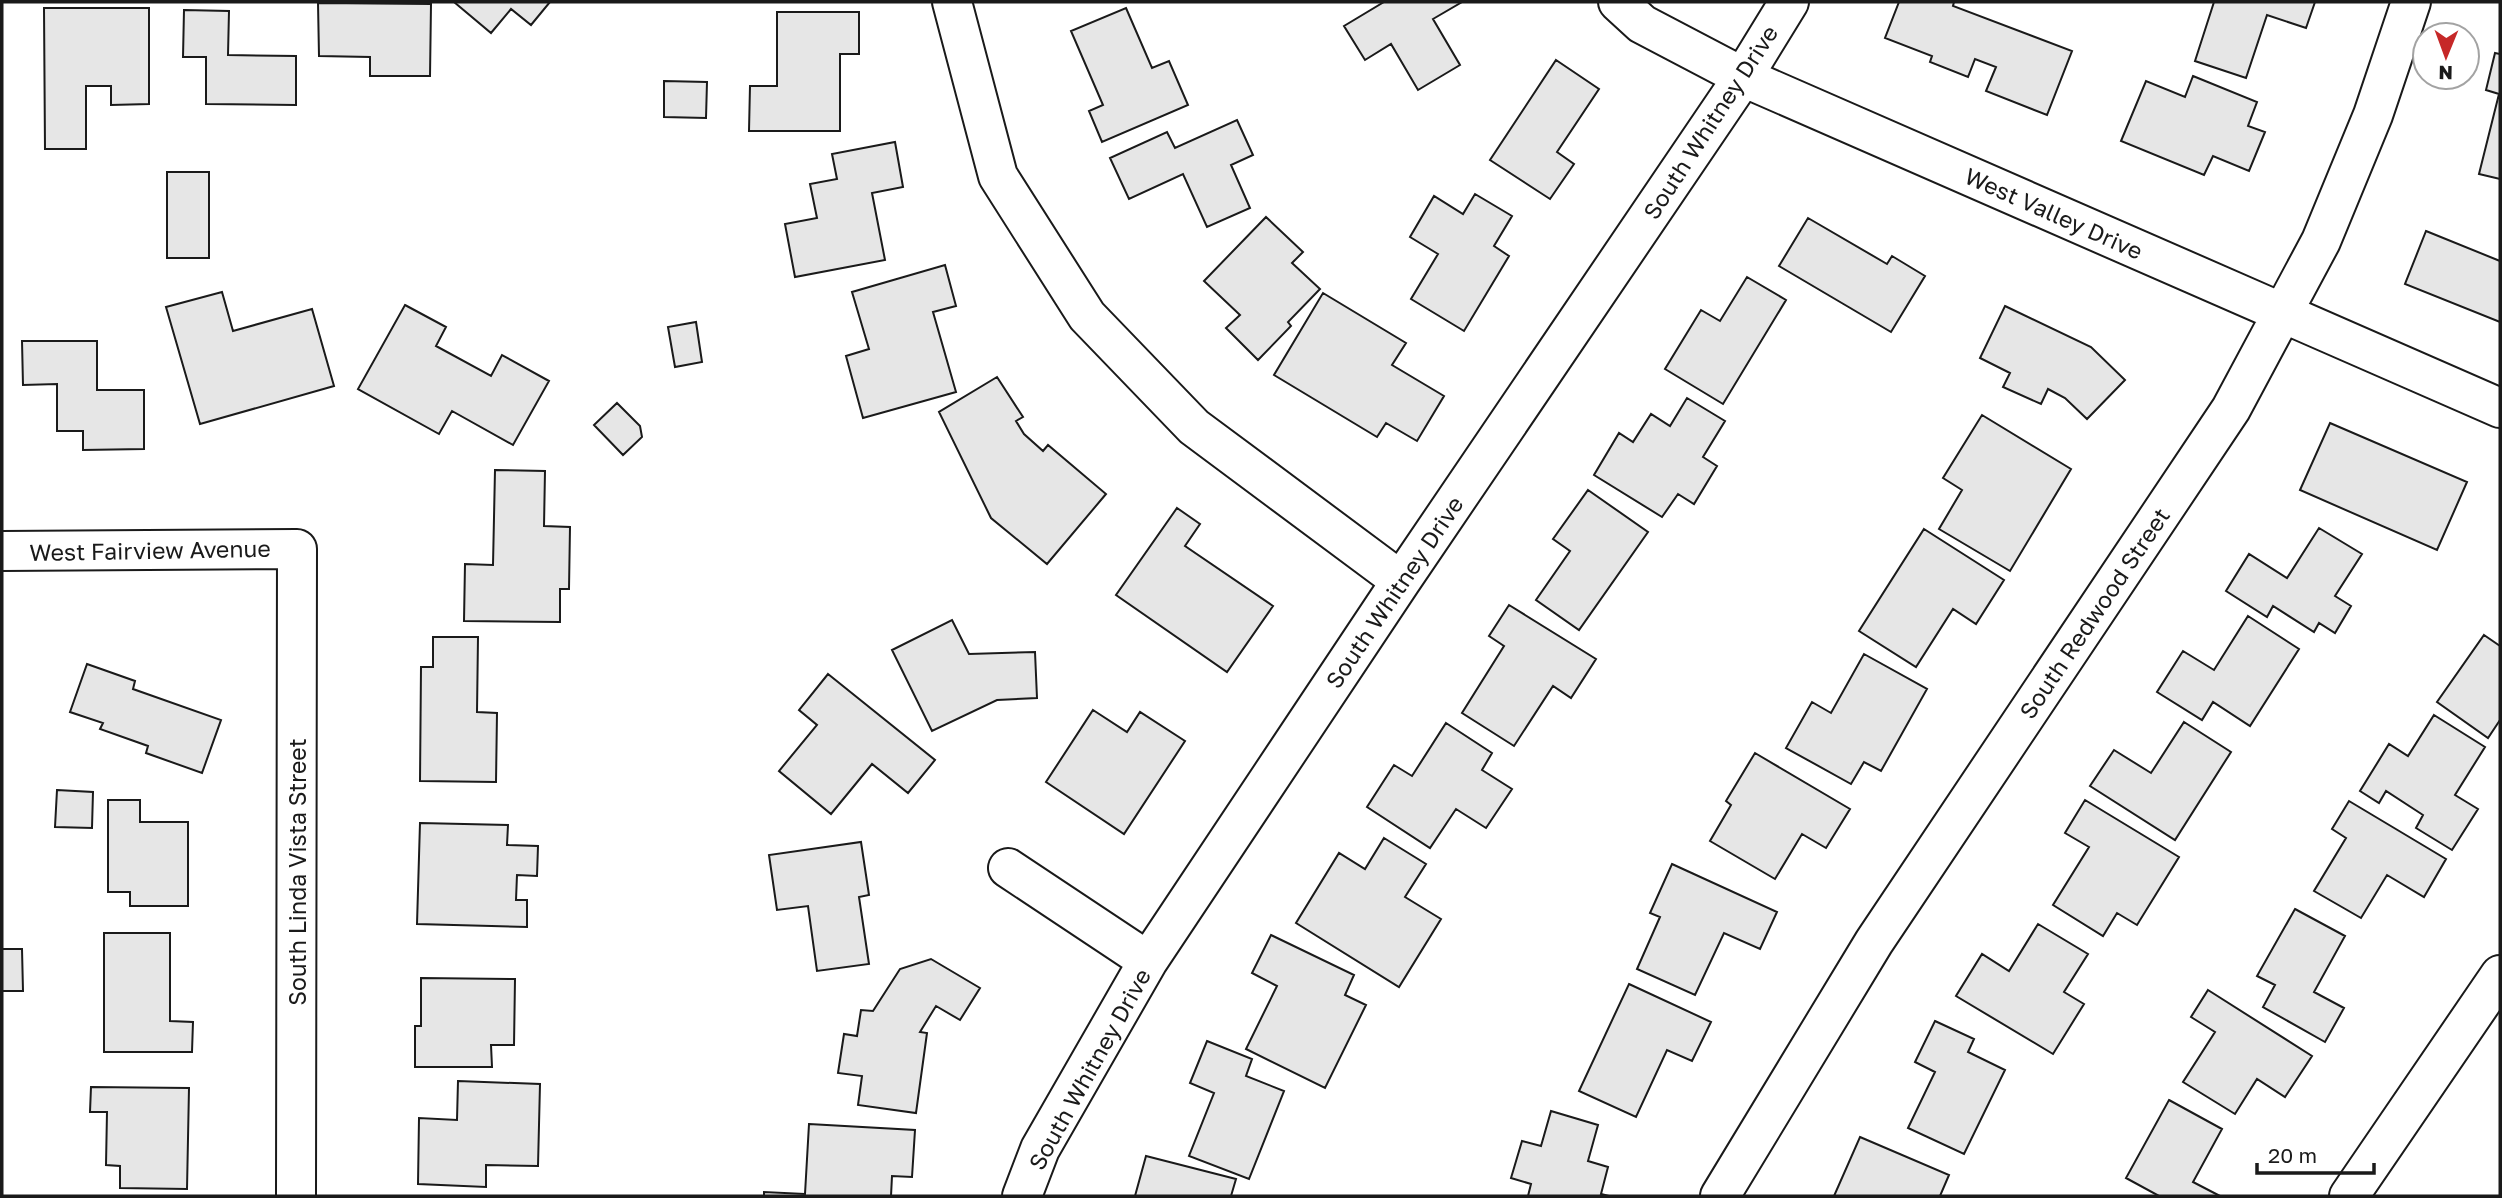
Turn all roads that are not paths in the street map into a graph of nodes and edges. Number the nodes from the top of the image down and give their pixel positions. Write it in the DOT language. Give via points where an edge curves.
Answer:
graph roads {
  1 [pos="951,2"];
  2 [pos="1618,2"];
  3 [pos="1789,2"];
  4 [pos="2411,2"];
  5 [pos="1743,77"];
  6 [pos="2281,313"];
  7 [pos="2500,408"];
  8 [pos="297,549"];
  9 [pos="2,551"];
  10 [pos="1401,581"];
  11 [pos="1008,868"];
  12 [pos="1148,961"];
  13 [pos="2500,975"];
  14 [pos="296,1196"];
  15 [pos="1022,1196"];
  16 [pos="1720,1196"];
  17 [pos="2349,1196"];
  1 -- 10 [label="street" via="998,176 1087,316 1194,427"];
  2 -- 5 [label="street, West Valley Drive" via="1642,24"];
  3 -- 5 [label="street, South Whitney Drive"];
  4 -- 6 [label="street, South Redwood Street" via="2373,116 2320,242"];
  5 -- 6 [label="street, West Valley Drive"];
  5 -- 10 [label="street, South Whitney Drive"];
  6 -- 7 [label="street, West Valley Drive"];
  6 -- 16 [label="street, South Redwood Street" via="2231,410 1874,942"];
  8 -- 9 [label="street, West Fairview Avenue"];
  8 -- 14 [label="street, South Linda Vista Street"];
  10 -- 12 [label="street, South Whitney Drive"];
  11 -- 12 [label="street"];
  12 -- 15 [label="street, South Whitney Drive" via="1040,1149"];
  13 -- 17 [label="street"];
}
